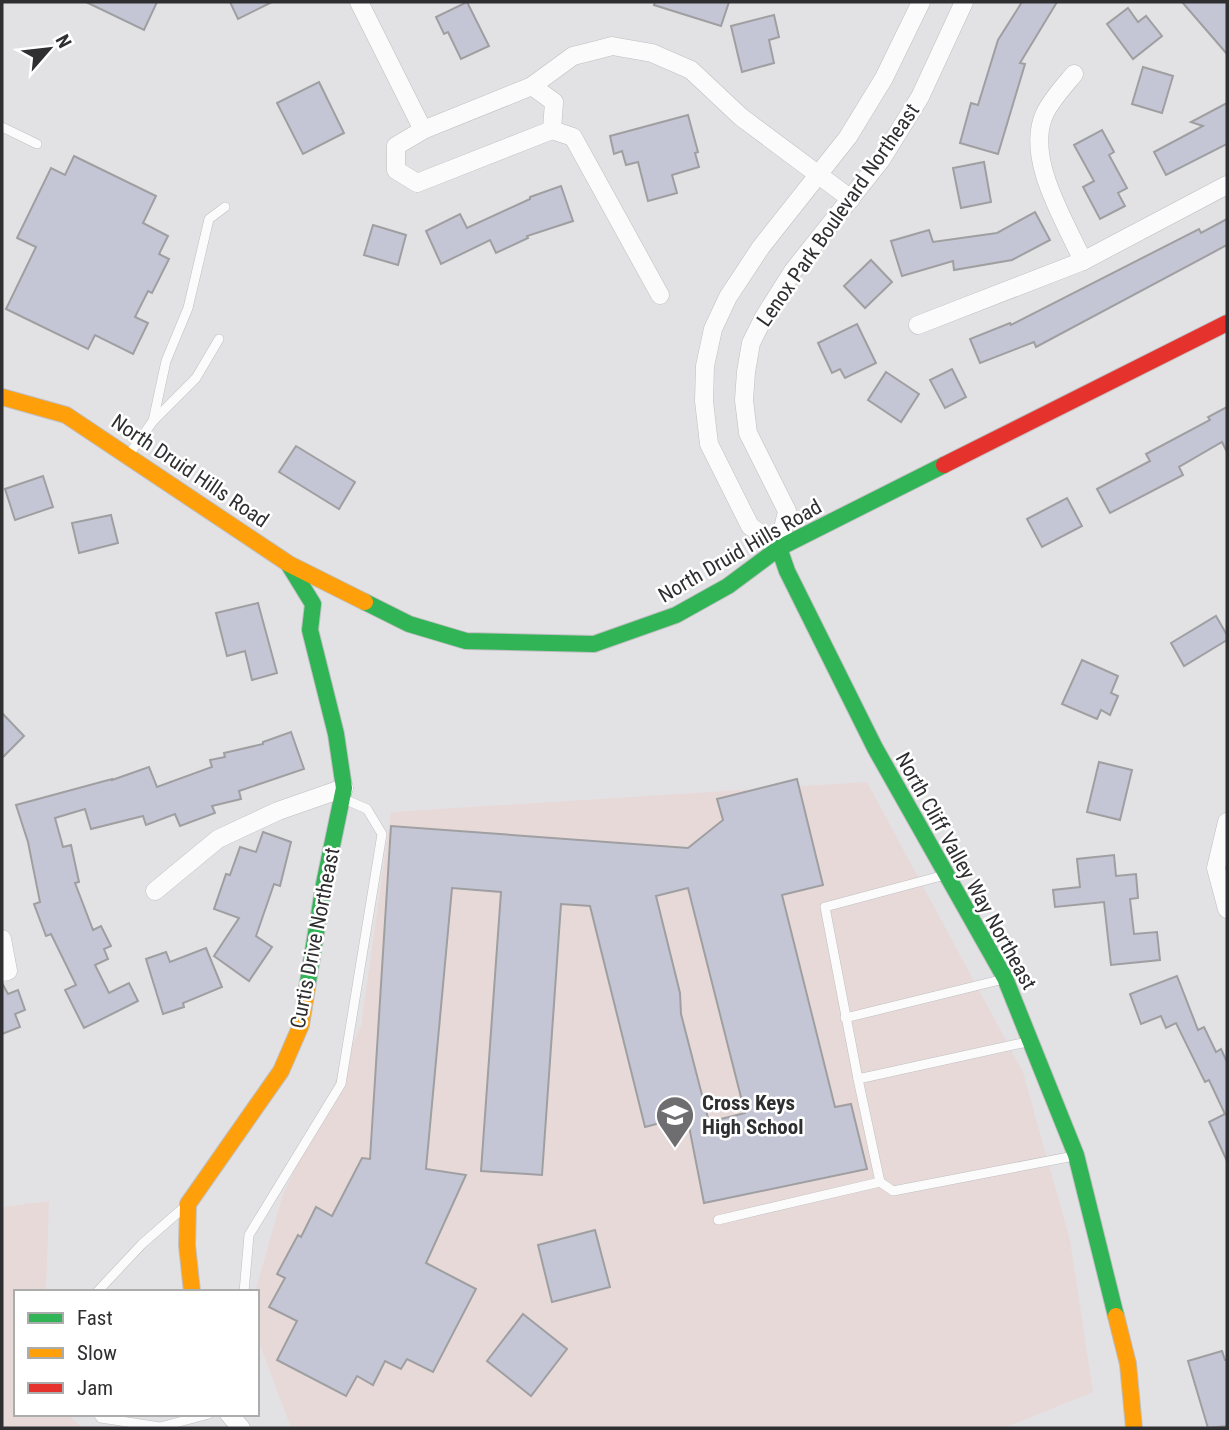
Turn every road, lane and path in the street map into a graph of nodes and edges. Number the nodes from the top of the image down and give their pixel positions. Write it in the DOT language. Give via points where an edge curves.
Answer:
graph roads {
  1 [pos="359,2"];
  2 [pos="921,2"];
  3 [pos="964,2"];
  4 [pos="1074,74"];
  5 [pos="532,86"];
  6 [pos="2,127"];
  7 [pos="423,130"];
  8 [pos="552,130"];
  9 [pos="37,144"];
  10 [pos="819,175"];
  11 [pos="1227,185"];
  12 [pos="851,199"];
  13 [pos="225,207"];
  14 [pos="1083,261"];
  15 [pos="660,295"];
  16 [pos="1227,323"];
  17 [pos="918,325"];
  18 [pos="219,339"];
  19 [pos="2,397"];
  20 [pos="153,421"];
  21 [pos="129,455"];
  22 [pos="779,548"];
  23 [pos="289,564"];
  24 [pos="343,793"];
  25 [pos="1227,822"];
  26 [pos="947,875"];
  27 [pos="155,891"];
  28 [pos="1227,909"];
  29 [pos="2,939"];
  30 [pos="2,972"];
  31 [pos="1005,978"];
  32 [pos="845,1018"];
  33 [pos="1031,1042"];
  34 [pos="858,1079"];
  35 [pos="1076,1155"];
  36 [pos="880,1182"];
  37 [pos="188,1204"];
  38 [pos="718,1220"];
  39 [pos="99,1290"];
  40 [pos="192,1290"];
  41 [pos="244,1290"];
  42 [pos="100,1416"];
  43 [pos="201,1416"];
  44 [pos="1134,1428"];
  1 -- 7 [label="street"];
  2 -- 10 [label="street, Lenox Park Boulevard Northeast" via="884,78"];
  3 -- 12 [label="street, Lenox Park Boulevard Northeast" via="920,97"];
  4 -- 14 [label="street" via="1044,115 1038,145 1041,169"];
  5 -- 7 [label="street"];
  5 -- 8 [label="street" via="554,102"];
  5 -- 10 [label="street" via="573,56 612,46 652,53 691,70 741,117"];
  6 -- 9 [label="lane"];
  7 -- 8 [label="street" via="396,146 396,170 417,183"];
  8 -- 15 [label="street" via="573,138"];
  10 -- 12 [label="street"];
  10 -- 22 [label="street, Lenox Park Boulevard Northeast" via="761,247 729,297 713,329 705,366 709,444 750,526"];
  11 -- 14 [label="street"];
  12 -- 22 [label="street, Lenox Park Boulevard Northeast" via="793,271 751,343 744,400 748,432 787,511"];
  13 -- 20 [label="lane" via="209,219 188,308 166,361"];
  14 -- 17 [label="street"];
  16 -- 22 [label="street, North Druid Hills Road"];
  18 -- 20 [label="lane" via="196,379"];
  19 -- 21 [label="street, North Druid Hills Road" via="66,415"];
  20 -- 21 [label="lane"];
  21 -- 23 [label="street, North Druid Hills Road"];
  22 -- 23 [label="street, North Druid Hills Road" via="728,586 676,615 594,644 466,641 409,624"];
  22 -- 26 [label="street, North Cliff Valley Way Northeast" via="875,748"];
  23 -- 24 [label="street, Curtis Drive Northeast" via="313,604 310,630 336,734"];
  24 -- 27 [label="street" via="278,811 218,839"];
  24 -- 37 [label="street, Curtis Drive Northeast" via="301,1025 281,1070"];
  24 -- 41 [label="lane" via="367,809 382,834 341,1084 249,1235"];
  25 -- 28 [label="street" via="1216,867"];
  26 -- 31 [label="street, North Cliff Valley Way Northeast"];
  26 -- 32 [label="lane" via="825,907"];
  29 -- 30 [label="street" via="8,971"];
  31 -- 32 [label="lane"];
  31 -- 33 [label="street, North Cliff Valley Way Northeast"];
  32 -- 34 [label="lane"];
  33 -- 34 [label="lane"];
  33 -- 35 [label="street, North Cliff Valley Way Northeast"];
  34 -- 36 [label="lane"];
  35 -- 36 [label="lane" via="892,1191"];
  35 -- 44 [label="street, North Cliff Valley Way Northeast" via="1128,1364"];
  36 -- 38 [label="lane"];
  37 -- 39 [label="lane"];
  37 -- 40 [label="street"];
  42 -- 43 [label="lane" via="160,1427"];
}
